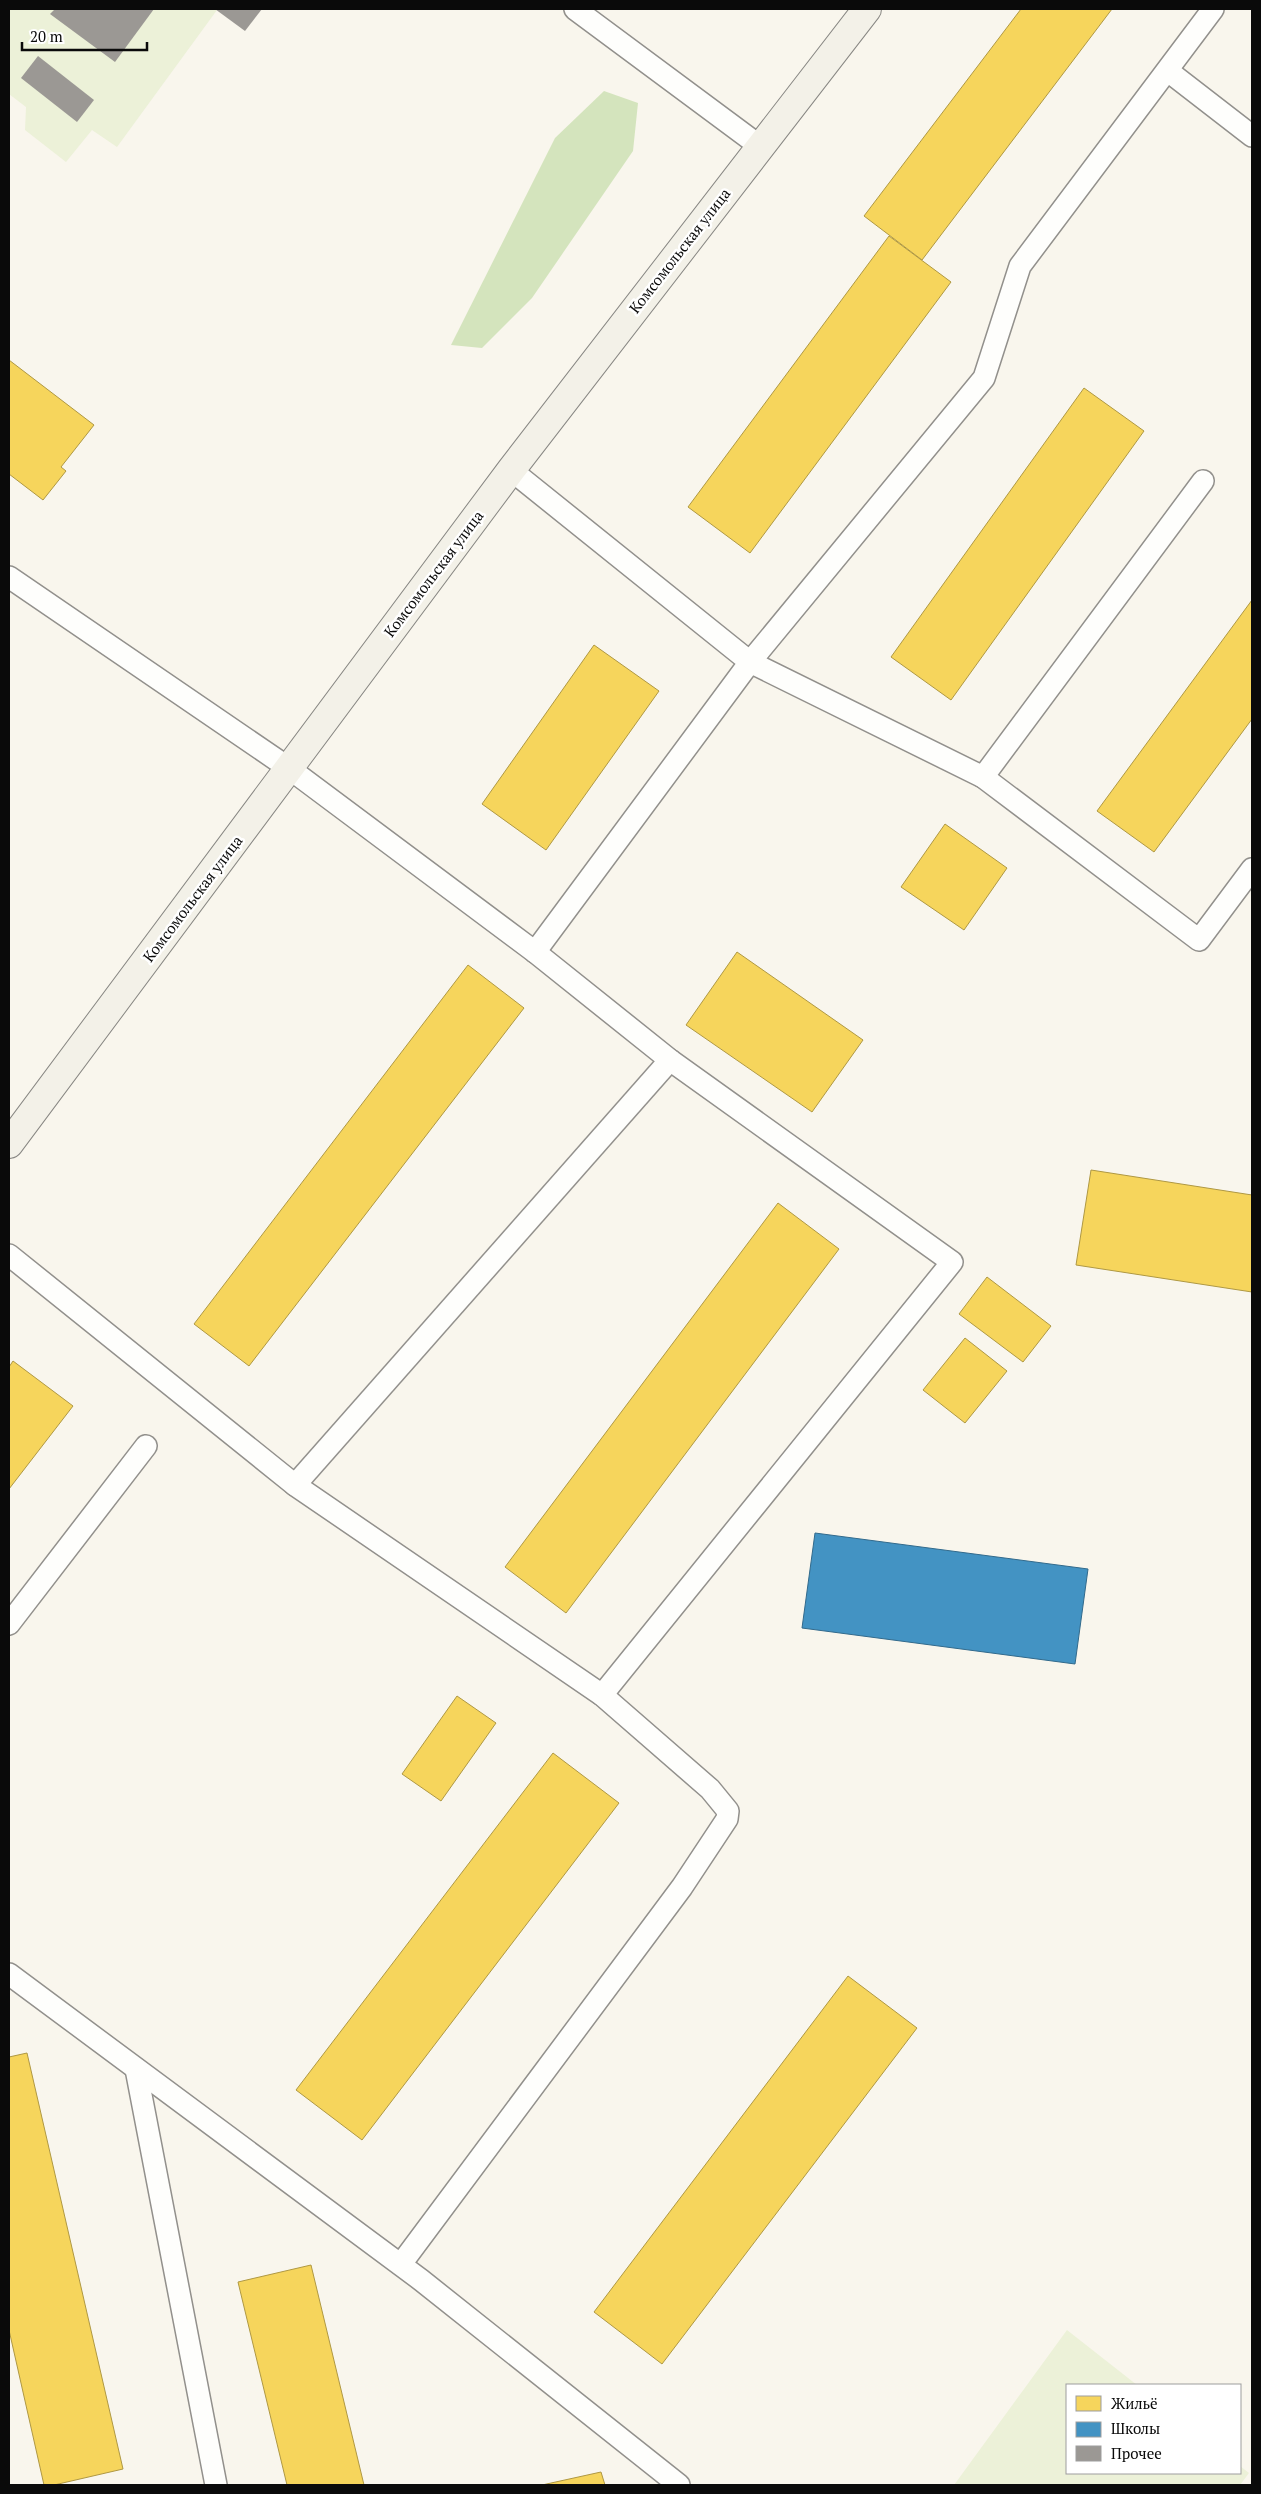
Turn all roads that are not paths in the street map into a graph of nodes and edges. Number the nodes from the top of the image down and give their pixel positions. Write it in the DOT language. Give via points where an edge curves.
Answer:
graph roads {
  1 [pos="575,9"];
  2 [pos="867,9"];
  3 [pos="1213,9"];
  4 [pos="1168,71"];
  5 [pos="1252,136"];
  6 [pos="760,147"];
  7 [pos="511,470"];
  8 [pos="1203,481"];
  9 [pos="9,577"];
  10 [pos="750,662"];
  11 [pos="290,769"];
  12 [pos="983,777"];
  13 [pos="1252,869"];
  14 [pos="535,952"];
  15 [pos="670,1060"];
  16 [pos="9,1144"];
  17 [pos="9,1255"];
  18 [pos="146,1446"];
  19 [pos="295,1485"];
  20 [pos="9,1624"];
  21 [pos="602,1695"];
  22 [pos="9,1974"];
  23 [pos="136,2068"];
  24 [pos="401,2264"];
  25 [pos="216,2485"];
  26 [pos="679,2485"];
  1 -- 6 [label="lane"];
  2 -- 6 [label="main road, Комсомольская улица"];
  3 -- 4 [label="lane"];
  4 -- 5 [label="lane"];
  4 -- 10 [label="lane" via="1020,266 984,378"];
  6 -- 7 [label="main road, Комсомольская улица"];
  7 -- 10 [label="lane"];
  7 -- 11 [label="main road, Комсомольская улица"];
  8 -- 12 [label="lane"];
  9 -- 11 [label="lane"];
  10 -- 12 [label="lane"];
  10 -- 14 [label="lane"];
  11 -- 14 [label="lane"];
  11 -- 16 [label="main road, Комсомольская улица"];
  12 -- 13 [label="lane" via="1198,940"];
  14 -- 15 [label="lane"];
  15 -- 19 [label="lane"];
  15 -- 21 [label="lane" via="952,1262"];
  17 -- 19 [label="lane"];
  18 -- 20 [label="lane"];
  19 -- 21 [label="lane"];
  21 -- 24 [label="lane" via="710,1790 728,1811 727,1819 682,1887"];
  22 -- 23 [label="lane"];
  23 -- 24 [label="lane"];
  23 -- 25 [label="lane"];
  24 -- 26 [label="lane"];
}
